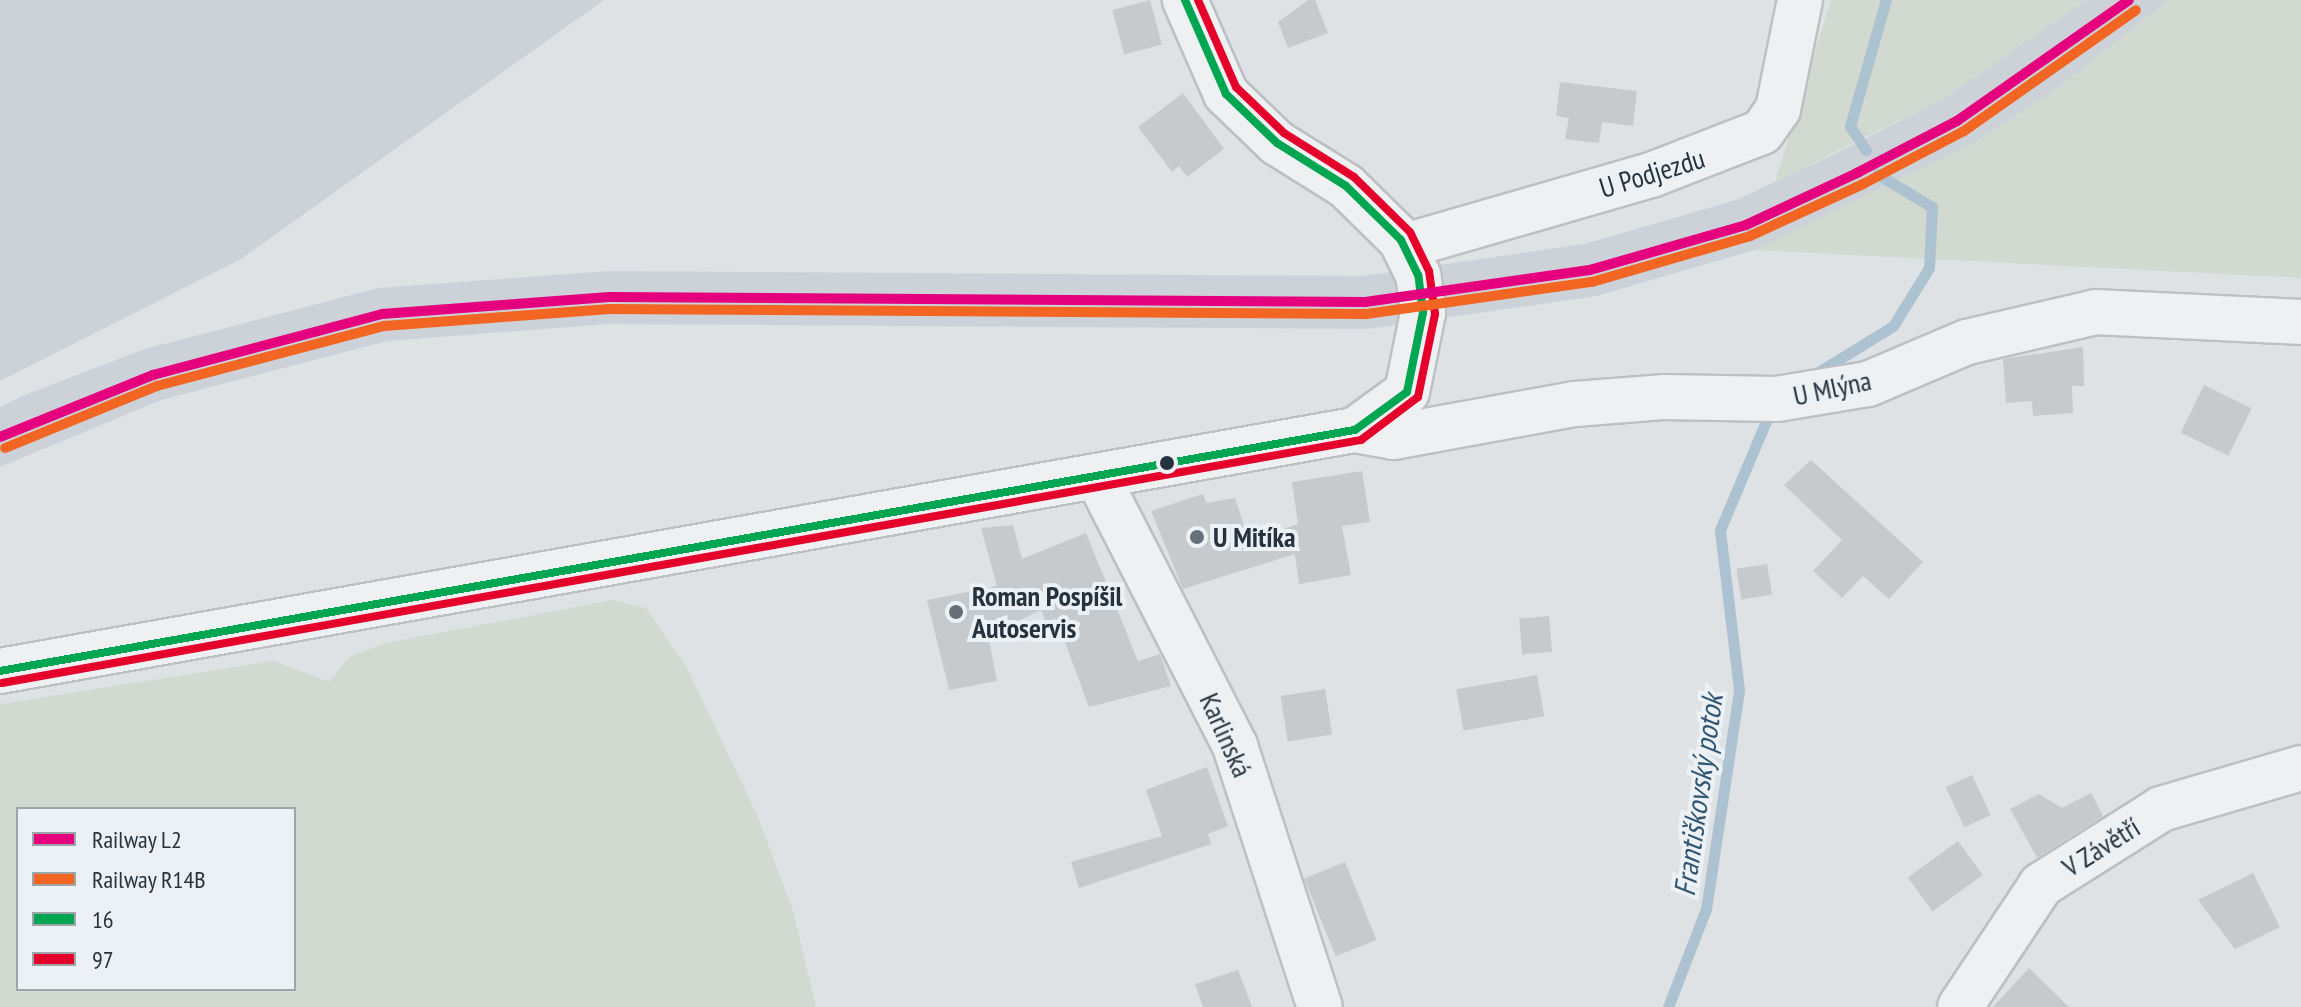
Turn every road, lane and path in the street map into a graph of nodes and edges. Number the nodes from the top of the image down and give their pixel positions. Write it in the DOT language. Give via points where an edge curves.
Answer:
graph roads {
  1 [pos="1185,0"];
  2 [pos="1800,0"];
  3 [pos="1405,246"];
  4 [pos="2301,322"];
  5 [pos="1355,430"];
  6 [pos="1098,478"];
  7 [pos="0,671"];
  8 [pos="2301,768"];
  9 [pos="1320,1007"];
  10 [pos="1960,1007"];
  1 -- 3 [label="street" via="1226,94 1277,143 1346,186"];
  2 -- 3 [label="street, U Podjezdu" via="1778,109 1762,132 1651,175"];
  3 -- 5 [label="street" via="1423,313 1407,392"];
  4 -- 5 [label="street, U Mlýna" via="2096,312 1967,342 1868,384 1775,398 1575,404 1393,437"];
  5 -- 6 [label="street"];
  6 -- 7 [label="street"];
  6 -- 9 [label="street, Karlinská" via="1235,746"];
  8 -- 10 [label="street, V Závětří" via="2161,809 2041,885"];
}
